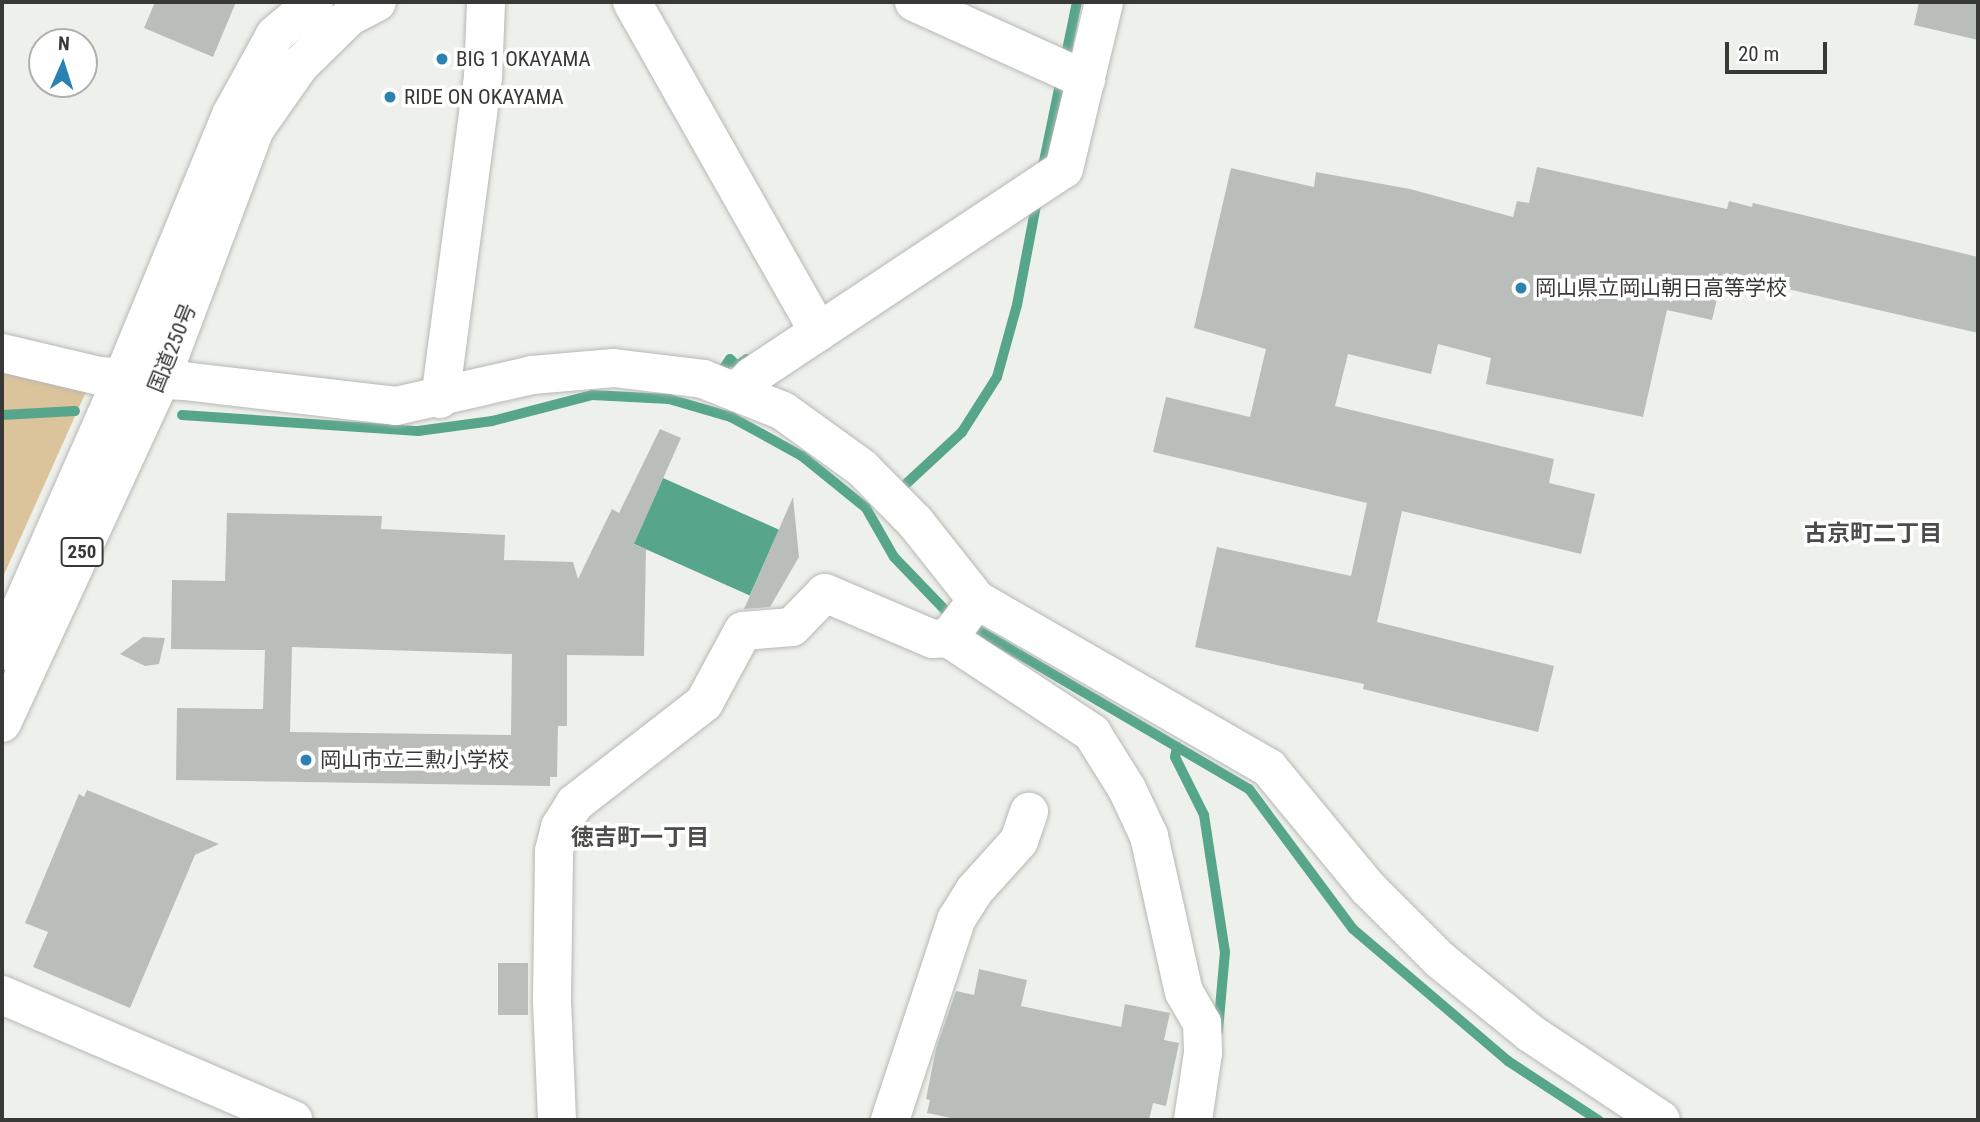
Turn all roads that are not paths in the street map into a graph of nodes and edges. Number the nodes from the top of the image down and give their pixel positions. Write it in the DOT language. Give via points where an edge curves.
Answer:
graph roads {
  1 [pos="314,2"];
  2 [pos="377,2"];
  3 [pos="486,2"];
  4 [pos="632,2"];
  5 [pos="914,2"];
  6 [pos="1104,2"];
  7 [pos="283,19"];
  8 [pos="1071,73"];
  9 [pos="819,332"];
  10 [pos="2,353"];
  11 [pos="123,377"];
  12 [pos="161,379"];
  13 [pos="736,392"];
  14 [pos="440,399"];
  15 [pos="10,613"];
  16 [pos="962,620"];
  17 [pos="2,651"];
  18 [pos="2,723"];
  19 [pos="1029,812"];
  20 [pos="2,995"];
  21 [pos="293,1120"];
  22 [pos="557,1120"];
  23 [pos="890,1120"];
  24 [pos="1192,1120"];
  25 [pos="1661,1120"];
  1 -- 7 [label="main road, 国道250号 / 250"];
  2 -- 12 [label="main road, 国道250号 / 250" via="350,16 300,65 255,129"];
  3 -- 14 [label="main road" via="483,78"];
  4 -- 9 [label="main road"];
  5 -- 8 [label="main road"];
  6 -- 8 [label="main road"];
  7 -- 11 [label="main road, 国道250号 / 250" via="231,116"];
  8 -- 9 [label="main road" via="1064,169"];
  9 -- 13 [label="main road"];
  10 -- 11 [label="main road" via="63,369"];
  11 -- 12 [label="main road"];
  11 -- 15 [label="main road, 国道250号 / 250"];
  12 -- 14 [label="main road" via="396,406"];
  12 -- 18 [label="main road, 国道250号 / 250"];
  13 -- 14 [label="main road" via="703,379 659,371 574,368"];
  13 -- 16 [label="main road" via="783,411 862,468 916,523"];
  15 -- 17 [label="main road, 国道250号 / 250"];
  16 -- 22 [label="main road" via="933,639 825,593 792,627 743,631 704,704 575,803 560,827 554,851 552,999"];
  16 -- 24 [label="main road" via="1093,733 1149,836 1184,992 1202,1023 1203,1053"];
  16 -- 25 [label="main road" via="1269,768 1368,888 1440,960 1530,1033"];
  19 -- 23 [label="main road" via="1019,841 974,891 956,920"];
  20 -- 21 [label="main road"];
}
